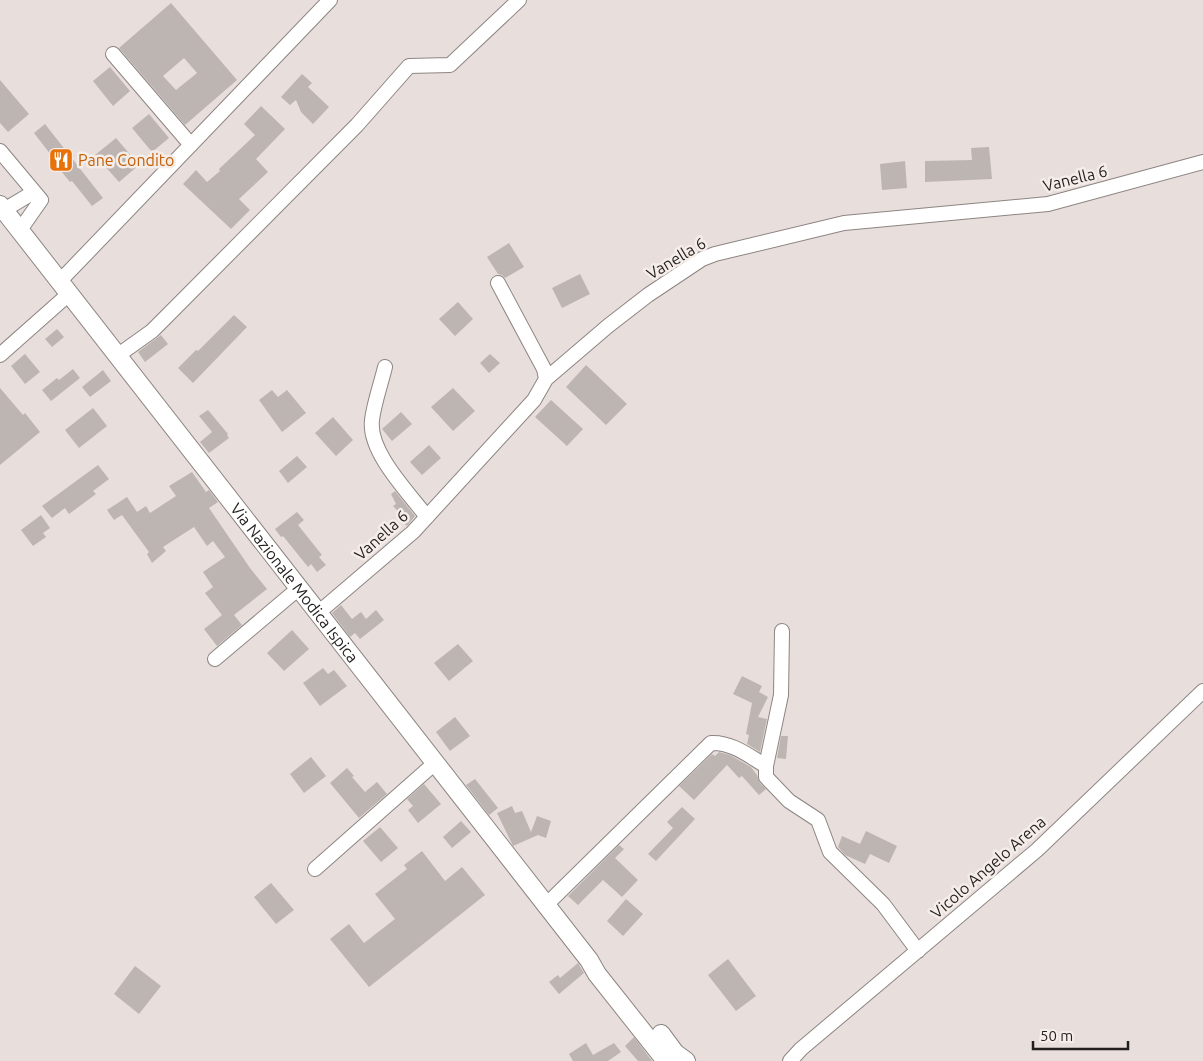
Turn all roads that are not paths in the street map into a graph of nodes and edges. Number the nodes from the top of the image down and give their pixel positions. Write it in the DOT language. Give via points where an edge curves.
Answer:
graph roads {
  1 [pos="330,0"];
  2 [pos="519,0"];
  3 [pos="113,54"];
  4 [pos="191,145"];
  5 [pos="0,151"];
  6 [pos="1203,162"];
  7 [pos="34,192"];
  8 [pos="2,208"];
  9 [pos="20,230"];
  10 [pos="498,282"];
  11 [pos="65,287"];
  12 [pos="0,355"];
  13 [pos="117,356"];
  14 [pos="385,367"];
  15 [pos="546,379"];
  16 [pos="427,517"];
  17 [pos="299,588"];
  18 [pos="318,613"];
  19 [pos="782,631"];
  20 [pos="215,659"];
  21 [pos="1203,691"];
  22 [pos="435,763"];
  23 [pos="766,766"];
  24 [pos="314,869"];
  25 [pos="546,905"];
  26 [pos="918,951"];
  27 [pos="589,960"];
  28 [pos="666,1061"];
  29 [pos="686,1061"];
  30 [pos="790,1061"];
  1 -- 4 [label="street"];
  2 -- 13 [label="street" via="450,65 409,66 357,125 168,316"];
  3 -- 4 [label="street"];
  4 -- 11 [label="street"];
  5 -- 7 [label="street"];
  6 -- 15 [label="street, Vanella 6" via="1048,204 844,223 714,254 648,295"];
  7 -- 8 [label="street"];
  7 -- 9 [label="street" via="41,200"];
  8 -- 9 [label="main road, Via Nazionale Modica Ispica"];
  9 -- 11 [label="main road, Via Nazionale Modica Ispica"];
  10 -- 15 [label="street" via="544,368"];
  11 -- 12 [label="street"];
  11 -- 13 [label="main road, Via Nazionale Modica Ispica"];
  13 -- 17 [label="main road, Via Nazionale Modica Ispica"];
  14 -- 16 [label="street" via="372,434 390,470"];
  15 -- 16 [label="street, Vanella 6" via="534,400"];
  16 -- 18 [label="street, Vanella 6" via="414,532"];
  17 -- 18 [label="main road, Via Nazionale Modica Ispica"];
  17 -- 20 [label="street"];
  18 -- 22 [label="main road, Via Nazionale Modica Ispica"];
  19 -- 23 [label="street" via="781,695"];
  21 -- 26 [label="street, Vicolo Angelo Arena" via="1036,850"];
  22 -- 24 [label="street"];
  22 -- 25 [label="main road, Via Nazionale Modica Ispica"];
  23 -- 25 [label="street" via="734,748 711,743"];
  23 -- 26 [label="street" via="766,777 789,801 818,820 830,852 882,904"];
  25 -- 27 [label="main road, Via Nazionale Modica Ispica"];
  26 -- 30 [label="street, Vicolo Angelo Arena"];
  27 -- 28 [label="main road"];
  27 -- 29 [label="main road"];
}
